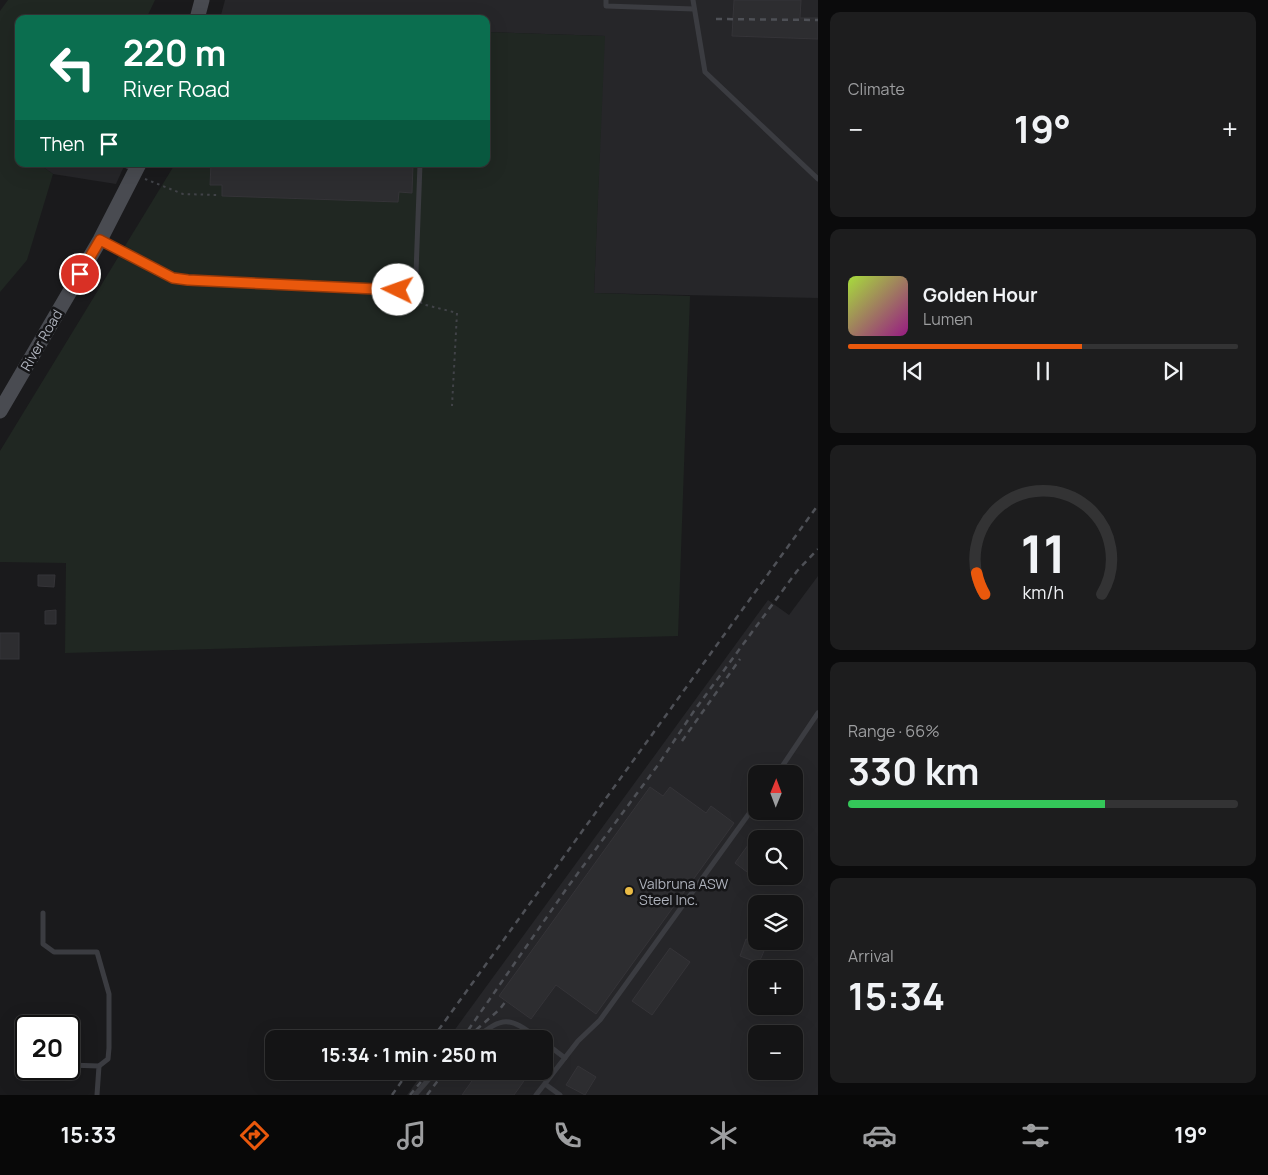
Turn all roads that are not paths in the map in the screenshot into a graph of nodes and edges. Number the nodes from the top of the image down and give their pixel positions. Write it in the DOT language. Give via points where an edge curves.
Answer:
graph roads {
  1 [pos="202,0"];
  2 [pos="606,0"];
  3 [pos="693,0"];
  4 [pos="694,9"];
  5 [pos="198,15"];
  6 [pos="420,167"];
  7 [pos="133,168"];
  8 [pos="818,179"];
  9 [pos="100,240"];
  10 [pos="0,411"];
  11 [pos="818,713"];
  12 [pos="783,765"];
  13 [pos="748,815"];
  14 [pos="43,913"];
  15 [pos="485,1030"];
  16 [pos="526,1030"];
  17 [pos="553,1049"];
  18 [pos="565,1058"];
  19 [pos="80,1065"];
  20 [pos="100,1066"];
  21 [pos="428,1080"];
  22 [pos="545,1084"];
  23 [pos="98,1095"];
  24 [pos="415,1095"];
  25 [pos="536,1095"];
  26 [pos="560,1095"];
  1 -- 5 [label="street"];
  2 -- 4 [label="lane" via="606,6"];
  3 -- 4 [label="lane"];
  4 -- 8 [label="lane" via="705,72"];
  6 -- 9 [label="lane" via="416,273 410,285 398,290 173,278"];
  7 -- 9 [label="street, River Road"];
  9 -- 10 [label="street, River Road"];
  11 -- 12 [label="lane"];
  13 -- 18 [label="lane" via="600,1020 578,1040"];
  14 -- 20 [label="lane" via="43,944 54,952 97,952 109,994 108,1059"];
  15 -- 16 [label="lane" via="505,1021"];
  17 -- 18 [label="lane"];
  18 -- 22 [label="lane"];
  19 -- 20 [label="lane"];
  20 -- 23 [label="lane"];
  21 -- 24 [label="lane"];
  22 -- 25 [label="lane"];
  22 -- 26 [label="lane"];
}
